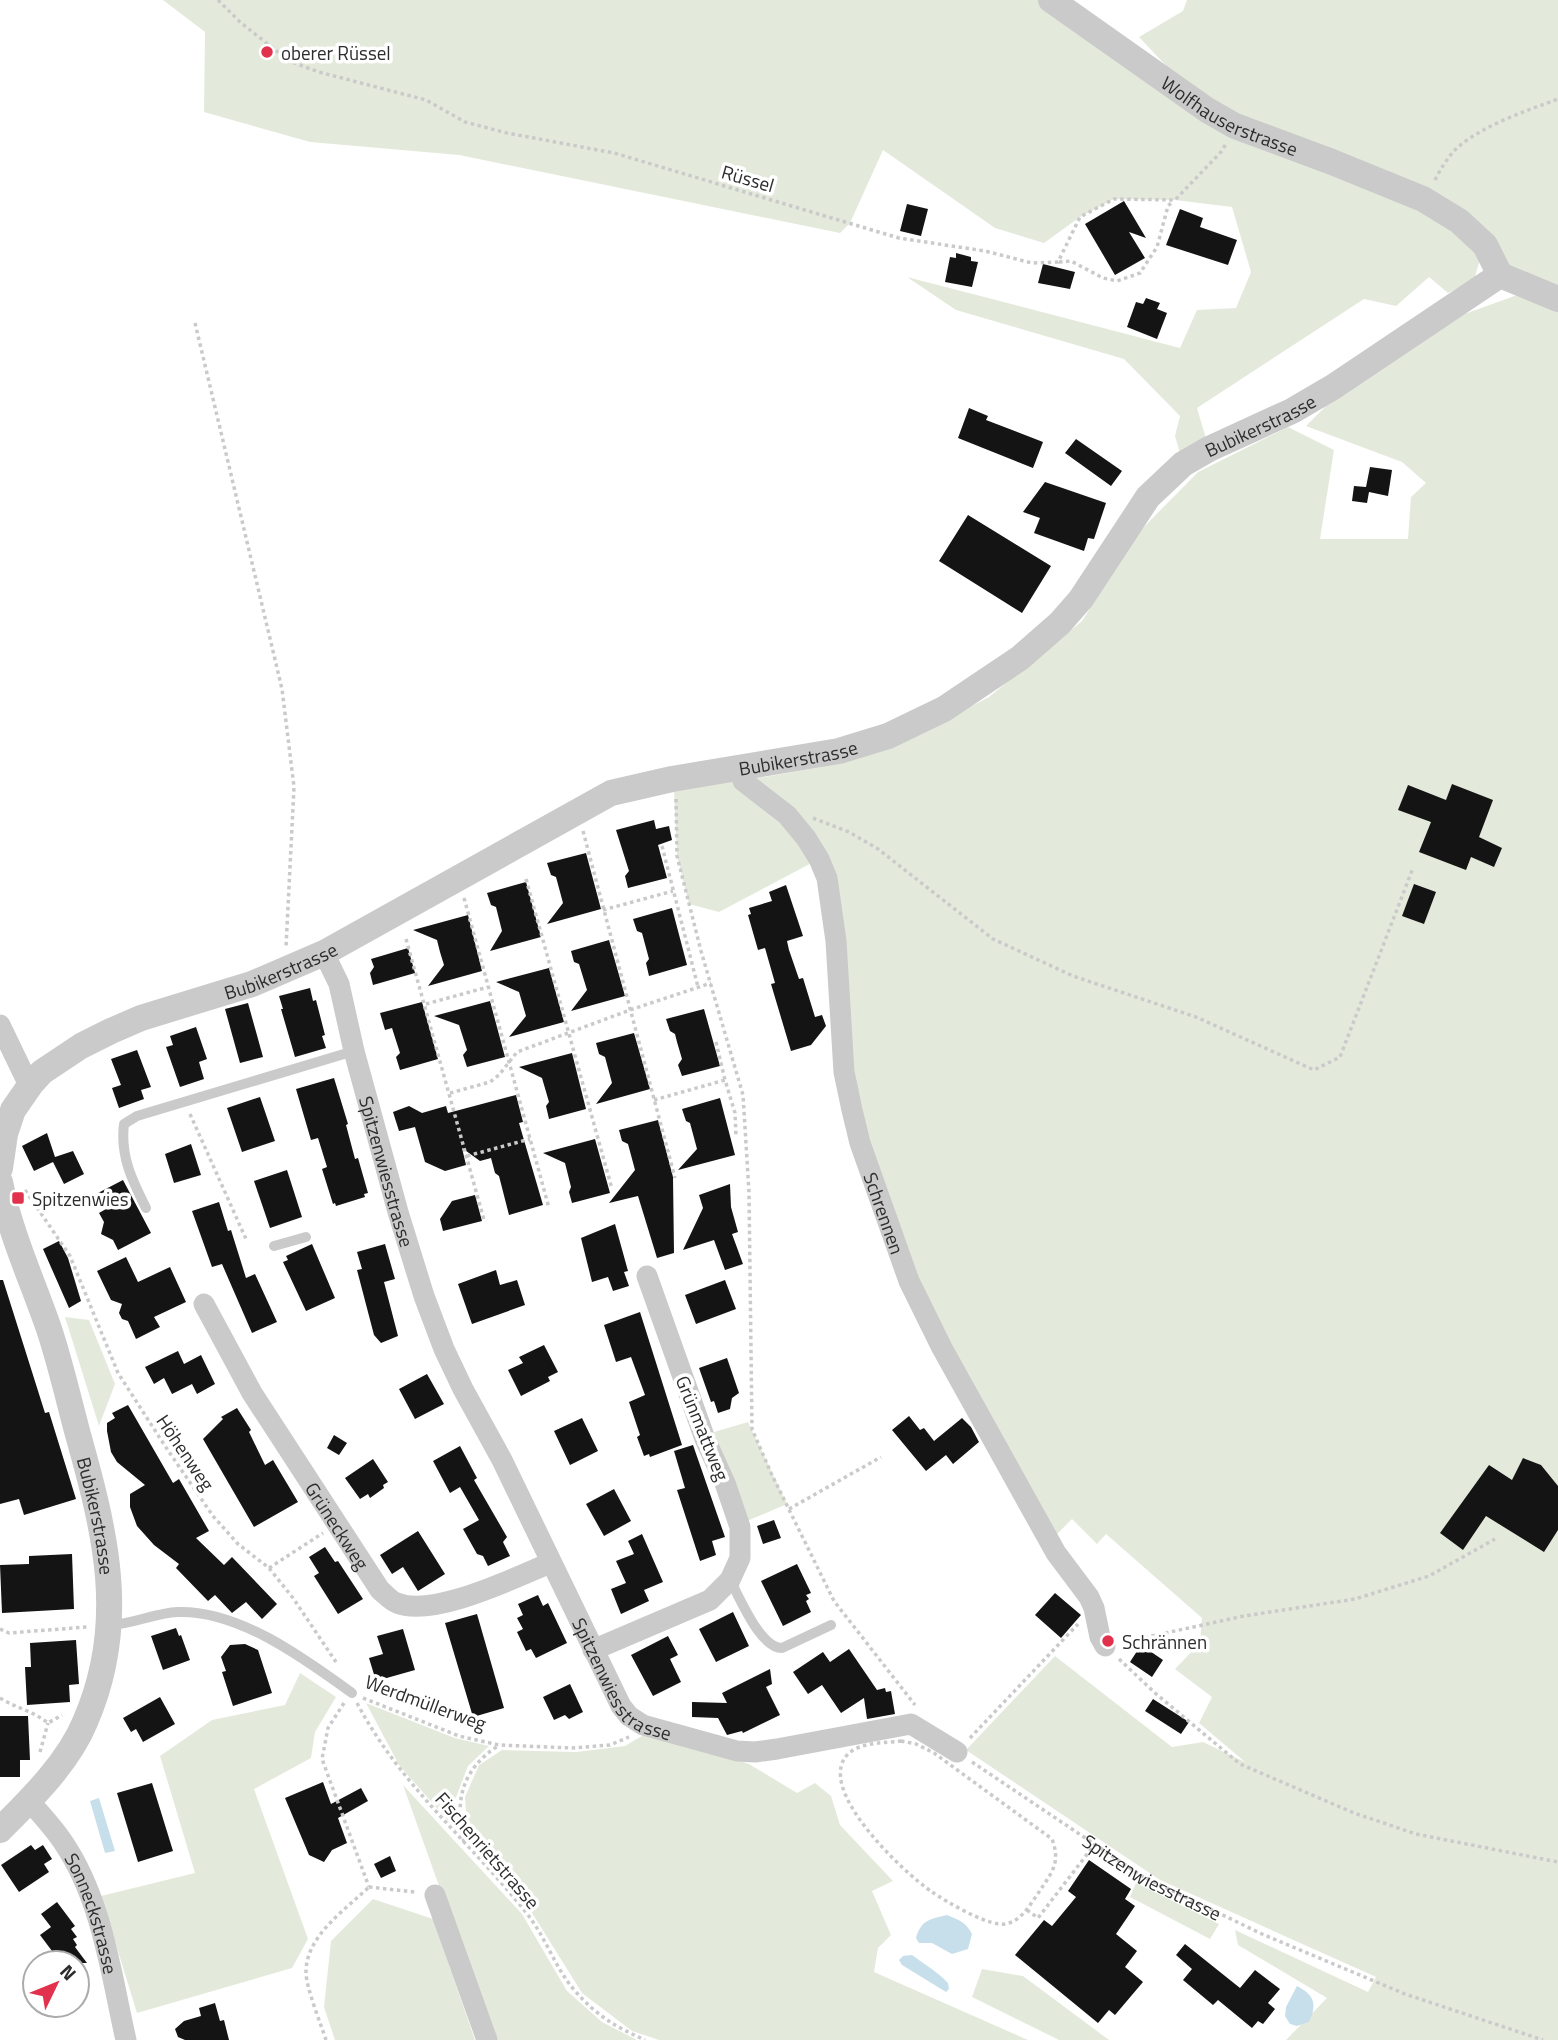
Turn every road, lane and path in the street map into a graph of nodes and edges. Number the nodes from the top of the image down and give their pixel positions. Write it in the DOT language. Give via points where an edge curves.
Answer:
graph roads {
  1 [pos="218,0"];
  2 [pos="1052,1"];
  3 [pos="1558,99"];
  4 [pos="1235,126"];
  5 [pos="1175,200"];
  6 [pos="1423,200"];
  7 [pos="1058,262"];
  8 [pos="1500,275"];
  9 [pos="1558,299"];
  10 [pos="195,323"];
  11 [pos="740,768"];
  12 [pos="672,779"];
  13 [pos="787,815"];
  14 [pos="584,836"];
  15 [pos="662,846"];
  16 [pos="1413,868"];
  17 [pos="526,879"];
  18 [pos="673,891"];
  19 [pos="463,894"];
  20 [pos="603,910"];
  21 [pos="406,939"];
  22 [pos="324,953"];
  23 [pos="289,970"];
  24 [pos="711,983"];
  25 [pos="489,987"];
  26 [pos="698,987"];
  27 [pos="426,1004"];
  28 [pos="629,1010"];
  29 [pos="0,1025"];
  30 [pos="570,1034"];
  31 [pos="716,1042"];
  32 [pos="354,1051"];
  33 [pos="509,1062"];
  34 [pos="725,1080"];
  35 [pos="31,1084"];
  36 [pos="450,1093"];
  37 [pos="654,1100"];
  38 [pos="185,1102"];
  39 [pos="736,1136"];
  40 [pos="530,1139"];
  41 [pos="467,1156"];
  42 [pos="0,1168"];
  43 [pos="675,1178"];
  44 [pos="0,1182"];
  45 [pos="612,1189"];
  46 [pos="33,1202"];
  47 [pos="146,1208"];
  48 [pos="549,1208"];
  49 [pos="484,1220"];
  50 [pos="306,1237"];
  51 [pos="246,1239"];
  52 [pos="274,1246"];
  53 [pos="647,1276"];
  54 [pos="204,1304"];
  55 [pos="881,1457"];
  56 [pos="789,1509"];
  57 [pos="337,1524"];
  58 [pos="1495,1539"];
  59 [pos="550,1563"];
  60 [pos="268,1568"];
  61 [pos="730,1580"];
  62 [pos="1094,1608"];
  63 [pos="831,1625"];
  64 [pos="0,1629"];
  65 [pos="94,1630"];
  66 [pos="1105,1646"];
  67 [pos="593,1650"];
  68 [pos="352,1693"];
  69 [pos="0,1698"];
  70 [pos="920,1710"];
  71 [pos="66,1711"];
  72 [pos="625,1739"];
  73 [pos="499,1745"];
  74 [pos="957,1752"];
  75 [pos="29,1801"];
  76 [pos="0,1830"];
  77 [pos="464,1844"];
  78 [pos="1094,1844"];
  79 [pos="1558,1862"];
  80 [pos="369,1887"];
  81 [pos="435,1895"];
  82 [pos="1027,1910"];
  83 [pos="126,2040"];
  84 [pos="326,2040"];
  85 [pos="487,2040"];
  86 [pos="645,2040"];
  87 [pos="1543,2040"];
  1 -- 7 [label="path, Rüssel" via="289,61 426,100 465,122 614,153 899,238 1032,263"];
  2 -- 4 [label="street, Wolfhauserstrasse"];
  3 -- 6 [label="path" via="1462,144"];
  4 -- 5 [label="path" via="1221,152"];
  4 -- 6 [label="street, Wolfhauserstrasse"];
  5 -- 7 [label="path" via="1114,199 1080,217"];
  5 -- 7 [label="path, Rüssel" via="1168,206 1157,247 1140,272 1117,281 1071,261"];
  6 -- 8 [label="street, Wolfhauserstrasse" via="1459,221 1485,245"];
  8 -- 9 [label="street"];
  8 -- 11 [label="street, Bubikerstrasse" via="1333,387 1183,464 1148,497 1060,623 995,676 944,709 888,736 839,751"];
  10 -- 23 [label="path" via="282,689 294,787 285,942"];
  11 -- 12 [label="street, Bubikerstrasse"];
  11 -- 13 [label="street, Schrennen" via="743,781"];
  12 -- 22 [label="street, Bubikerstrasse" via="611,793"];
  12 -- 24 [label="path" via="677,856"];
  13 -- 16 [label="path" via="819,818 868,843 993,939 1073,976 1196,1017 1314,1070 1340,1057"];
  13 -- 62 [label="street, Schrennen" via="806,838 827,878 844,1072 860,1143 909,1281 1056,1553"];
  14 -- 20 [label="path"];
  15 -- 18 [label="path"];
  17 -- 30 [label="path"];
  18 -- 20 [label="path"];
  18 -- 26 [label="path"];
  19 -- 25 [label="path"];
  20 -- 28 [label="path"];
  21 -- 27 [label="path"];
  22 -- 23 [label="street, Bubikerstrasse"];
  22 -- 32 [label="street, Spitzenwiesstrasse" via="339,984"];
  23 -- 35 [label="street, Bubikerstrasse" via="111,1031 81,1046"];
  24 -- 26 [label="path"];
  24 -- 56 [label="path" via="743,1096 746,1128 752,1429"];
  25 -- 27 [label="path"];
  25 -- 33 [label="path"];
  26 -- 28 [label="path"];
  27 -- 36 [label="path"];
  28 -- 30 [label="path"];
  28 -- 37 [label="path"];
  29 -- 35 [label="street"];
  30 -- 33 [label="path" via="517,1052"];
  30 -- 45 [label="path"];
  31 -- 34 [label="path"];
  32 -- 38 [label="lane"];
  32 -- 59 [label="street, Spitzenwiesstrasse" via="424,1296 463,1389"];
  33 -- 36 [label="path" via="490,1082"];
  33 -- 40 [label="path"];
  34 -- 37 [label="path"];
  34 -- 39 [label="path"];
  35 -- 42 [label="street, Bubikerstrasse" via="13,1110"];
  36 -- 41 [label="path"];
  37 -- 43 [label="path"];
  38 -- 47 [label="lane" via="124,1124 128,1172"];
  38 -- 51 [label="path"];
  40 -- 41 [label="path"];
  40 -- 48 [label="path"];
  41 -- 49 [label="path"];
  44 -- 65 [label="street, Bubikerstrasse" via="50,1332 96,1502 110,1581"];
  46 -- 60 [label="path, Höhenweg" via="70,1256 118,1373 213,1516"];
  50 -- 52 [label="lane"];
  53 -- 61 [label="street, Grünmattweg" via="740,1527 740,1558"];
  54 -- 57 [label="street, Grüneckweg" via="251,1393"];
  55 -- 56 [label="path"];
  56 -- 70 [label="path" via="834,1601"];
  57 -- 59 [label="street, Grüneckweg" via="380,1590 405,1605 456,1600"];
  57 -- 60 [label="path"];
  58 -- 66 [label="path" via="1429,1576 1355,1599 1244,1616"];
  59 -- 67 [label="street, Spitzenwiesstrasse"];
  60 -- 68 [label="path, Höhenweg" via="329,1650"];
  61 -- 63 [label="lane" via="763,1640 775,1648"];
  61 -- 67 [label="street" via="710,1600"];
  62 -- 66 [label="street, Schrennen"];
  62 -- 74 [label="path"];
  64 -- 65 [label="path" via="9,1633"];
  65 -- 68 [label="lane, Werdmüllerweg" via="163,1613 211,1615 306,1660"];
  65 -- 75 [label="street, Bubikerstrasse" via="100,1679 85,1724"];
  66 -- 79 [label="path" via="1240,1764 1416,1834"];
  67 -- 74 [label="street, Spitzenwiesstrasse" via="621,1706 643,1725 755,1752 911,1724"];
  68 -- 73 [label="path, Werdmüllerweg" via="459,1735"];
  68 -- 77 [label="path, Fischenrietstrasse" via="398,1769"];
  68 -- 80 [label="path" via="328,1728 321,1759"];
  69 -- 71 [label="path" via="48,1723"];
  72 -- 73 [label="path, Werdmüllerweg" via="572,1748"];
  73 -- 77 [label="path" via="474,1764 467,1777 459,1806"];
  74 -- 78 [label="path, Spitzenwiesstrasse"];
  75 -- 76 [label="street, Bubikerstrasse"];
  75 -- 83 [label="street, Sonneckstrasse" via="65,1843 83,1878 106,1947"];
  77 -- 86 [label="path, Fischenrietstrasse" via="530,1917 574,1991 609,2024"];
  78 -- 82 [label="path" via="1038,1918"];
  78 -- 87 [label="path, Spitzenwiesstrasse" via="1142,1876 1262,1934 1405,1994"];
  80 -- 81 [label="path"];
  80 -- 84 [label="path" via="322,1932 309,1954 306,1974"];
  81 -- 85 [label="street"];
  82 -- 82 [label="path" via="1014,1921 1001,1924 983,1919 910,1875 851,1806 841,1787 843,1760 867,1745 916,1744 1041,1830 1052,1839 1057,1858"];
}
